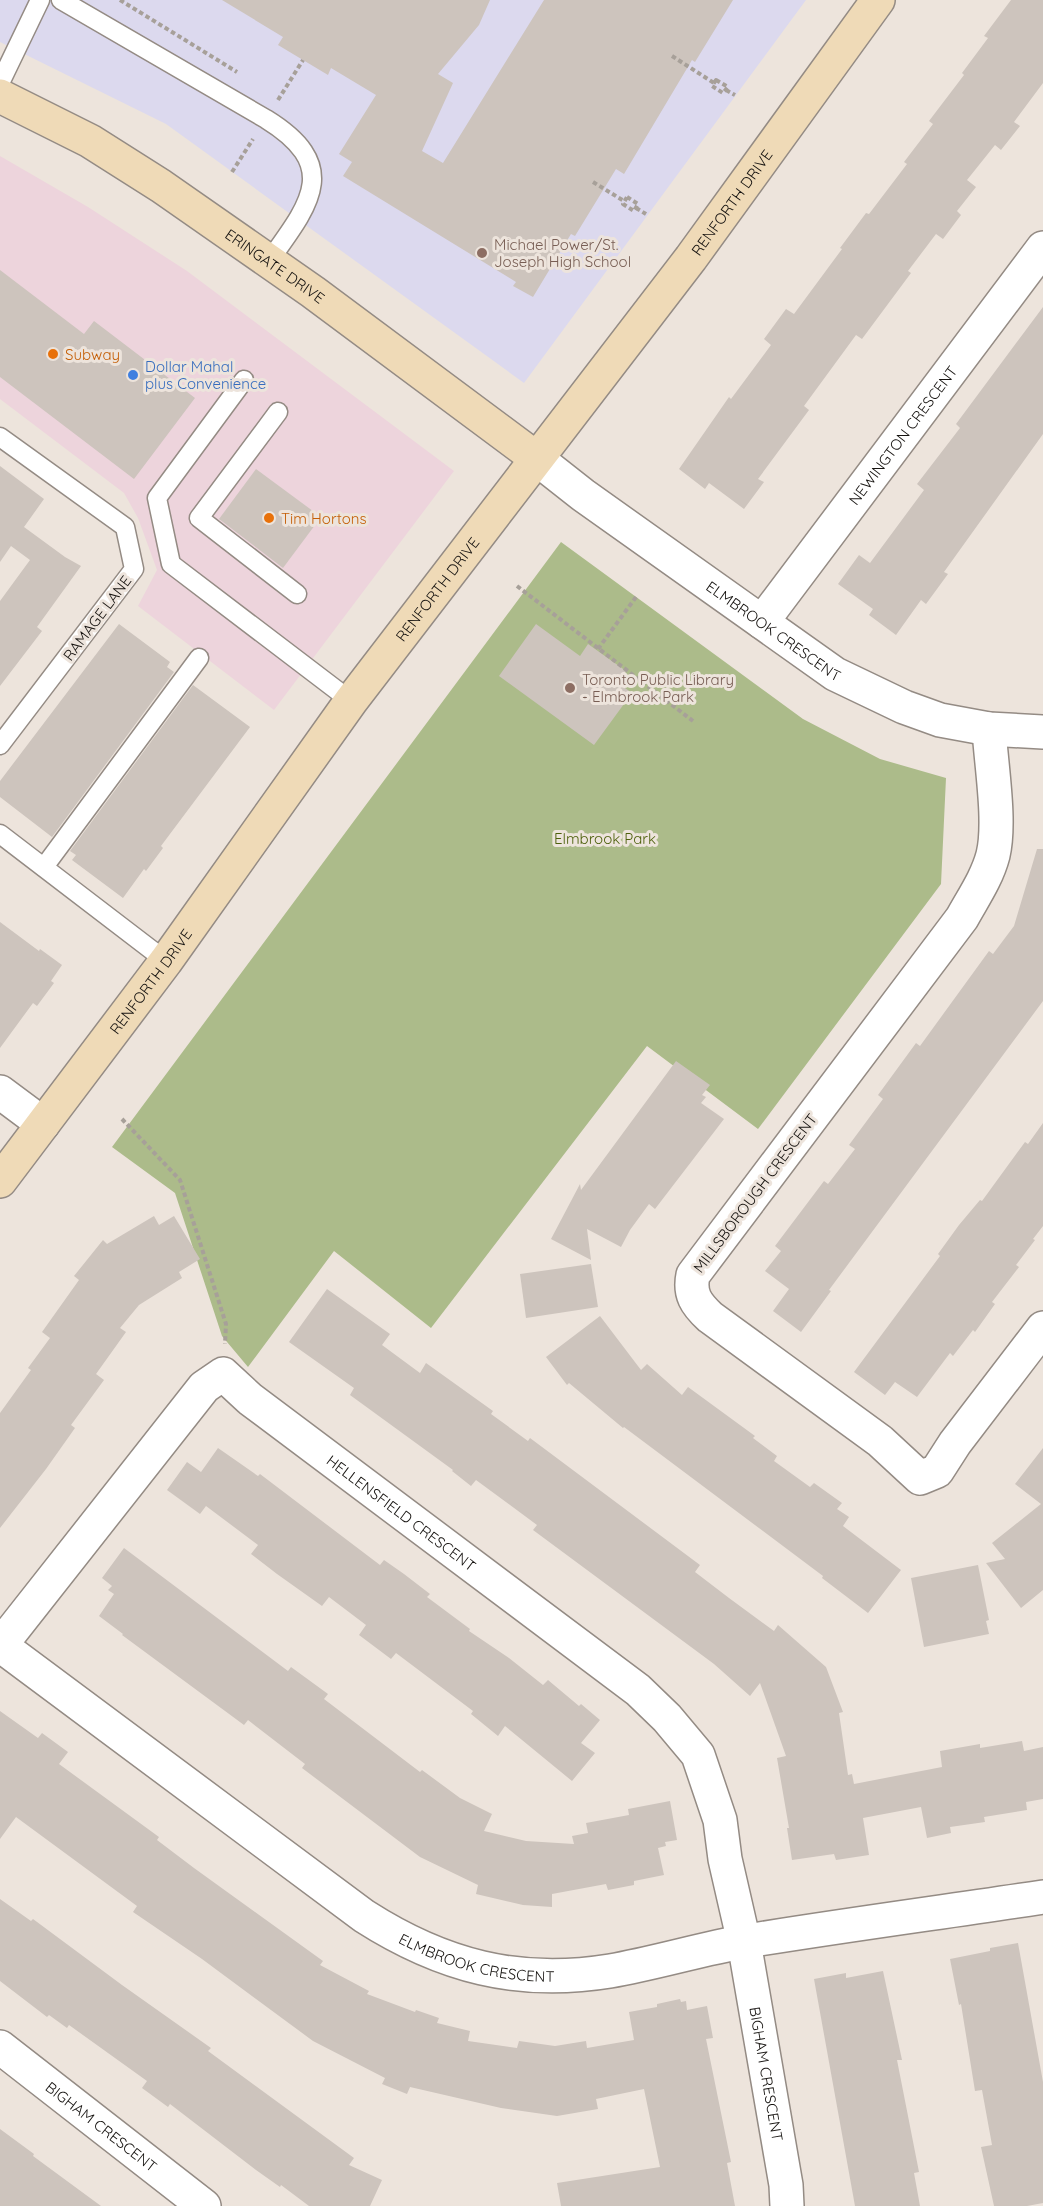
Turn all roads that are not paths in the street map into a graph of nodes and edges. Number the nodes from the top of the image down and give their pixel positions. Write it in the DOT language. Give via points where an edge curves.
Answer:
graph roads {
  1 [pos="40,0"];
  2 [pos="61,0"];
  3 [pos="878,0"];
  4 [pos="0,83"];
  5 [pos="0,96"];
  6 [pos="1043,248"];
  7 [pos="269,261"];
  8 [pos="244,380"];
  9 [pos="278,412"];
  10 [pos="0,437"];
  11 [pos="536,458"];
  12 [pos="297,594"];
  13 [pos="762,622"];
  14 [pos="199,658"];
  15 [pos="351,701"];
  16 [pos="989,729"];
  17 [pos="1043,732"];
  18 [pos="2,739"];
  19 [pos="0,834"];
  20 [pos="44,867"];
  21 [pos="166,961"];
  22 [pos="0,1092"];
  23 [pos="43,1124"];
  24 [pos="0,1181"];
  25 [pos="1043,1328"];
  26 [pos="0,1646"];
  27 [pos="1043,1897"];
  28 [pos="744,1942"];
  29 [pos="0,2046"];
  30 [pos="204,2206"];
  31 [pos="787,2206"];
  1 -- 4 [label="lane"];
  2 -- 7 [label="lane" via="296,140 308,159 310,196"];
  3 -- 11 [label="main road, RENFORTH DRIVE" via="691,258"];
  5 -- 7 [label="main road, ERINGATE DRIVE" via="109,152"];
  6 -- 13 [label="street, NEWINGTON CRESCENT"];
  7 -- 11 [label="main road, ERINGATE DRIVE"];
  8 -- 15 [label="lane" via="157,498 171,564"];
  9 -- 12 [label="lane" via="199,518"];
  10 -- 18 [label="lane, RAMAGE LANE" via="125,527 134,569"];
  11 -- 13 [label="street, ELMBROOK CRESCENT"];
  11 -- 15 [label="main road, RENFORTH DRIVE"];
  13 -- 16 [label="street, ELMBROOK CRESCENT" via="835,674 904,707 940,720"];
  14 -- 20 [label="lane"];
  15 -- 21 [label="main road, RENFORTH DRIVE"];
  16 -- 17 [label="street, ELMBROOK CRESCENT"];
  16 -- 25 [label="street, MILLSBOROUGH CRESCENT" via="996,826 986,875 962,918 693,1275 691,1287 696,1304 710,1317 880,1441 920,1478 937,1471"];
  19 -- 20 [label="lane"];
  20 -- 21 [label="lane"];
  21 -- 23 [label="main road, RENFORTH DRIVE"];
  22 -- 23 [label="street"];
  23 -- 24 [label="main road, RENFORTH DRIVE"];
  26 -- 28 [label="street, ELMBROOK CRESCENT" via="396,1937 491,1971 562,1976 609,1971"];
  26 -- 28 [label="street, HELLENSFIELD CRESCENT" via="204,1387 223,1374 250,1399 638,1690 668,1718 698,1755 720,1820"];
  27 -- 28 [label="street, ELMBROOK CRESCENT"];
  28 -- 31 [label="street, BIGHAM CRESCENT"];
  29 -- 30 [label="street, BIGHAM CRESCENT"];
}
